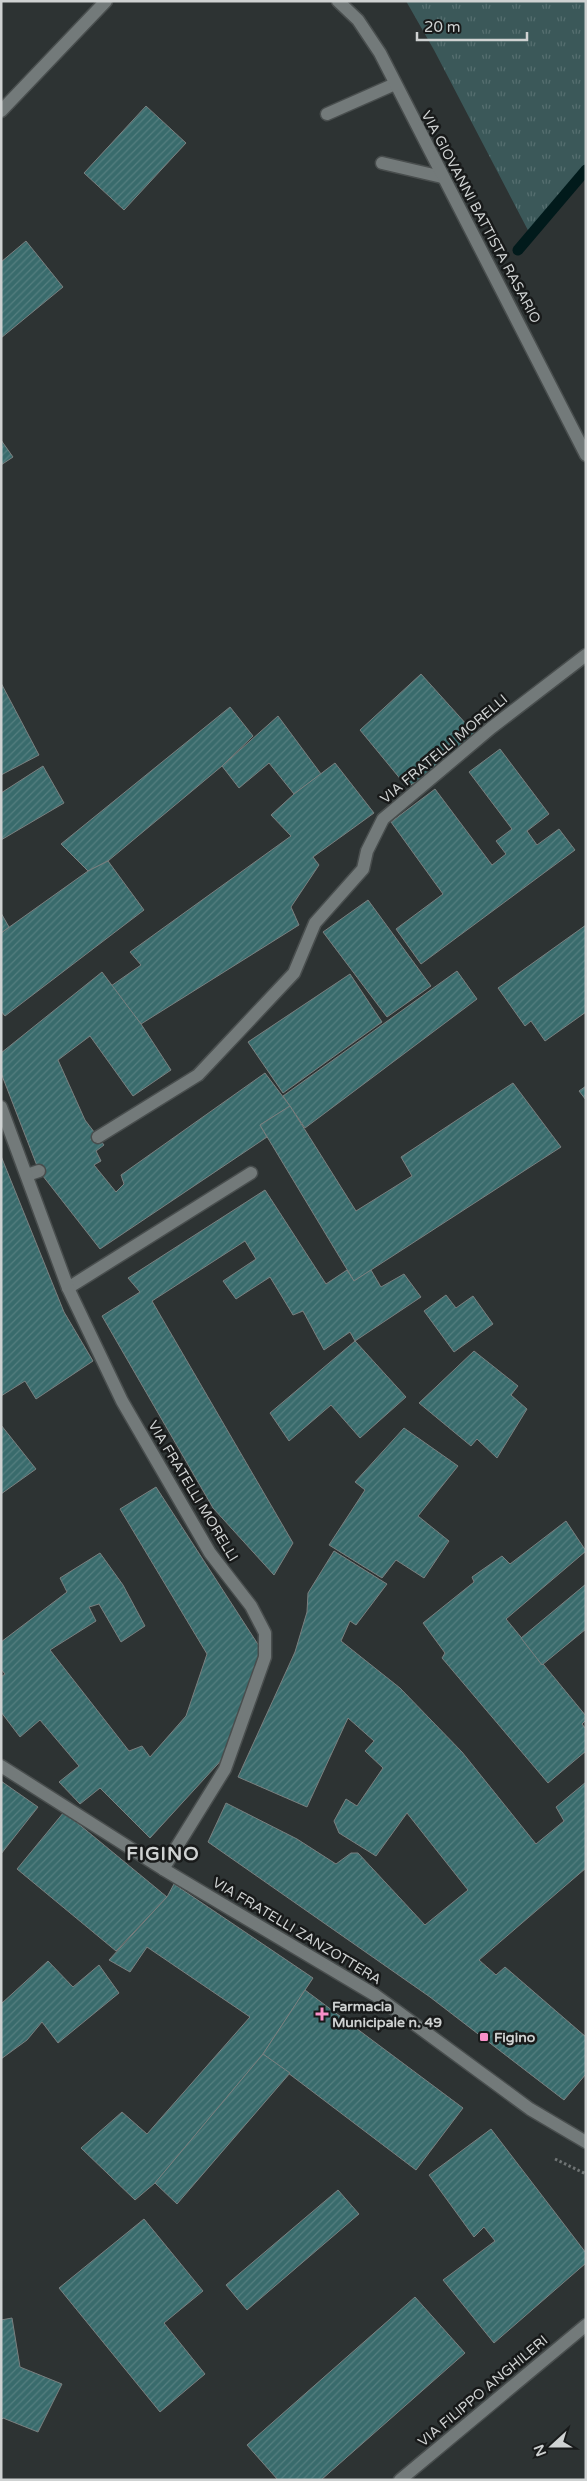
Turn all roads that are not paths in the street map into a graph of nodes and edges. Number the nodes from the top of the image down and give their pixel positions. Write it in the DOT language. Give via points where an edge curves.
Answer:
graph roads {
  1 [pos="106,1"];
  2 [pos="338,1"];
  3 [pos="395,84"];
  4 [pos="1,111"];
  5 [pos="328,114"];
  6 [pos="382,163"];
  7 [pos="442,176"];
  8 [pos="586,455"];
  9 [pos="586,655"];
  10 [pos="1,1107"];
  11 [pos="98,1137"];
  12 [pos="251,1173"];
  13 [pos="68,1288"];
  14 [pos="1,1766"];
  15 [pos="163,1869"];
  16 [pos="586,2142"];
  17 [pos="586,2325"];
  18 [pos="400,2480"];
  1 -- 4 [label="street"];
  2 -- 3 [label="street, VIA GIOVANNI BATTISTA RASARIO" via="358,20"];
  3 -- 5 [label="street"];
  3 -- 7 [label="street, VIA GIOVANNI BATTISTA RASARIO"];
  6 -- 7 [label="street"];
  7 -- 8 [label="street, VIA GIOVANNI BATTISTA RASARIO"];
  9 -- 11 [label="street, VIA FRATELLI MORELLI" via="491,728 383,819 367,851 363,869 315,923 294,973 198,1075"];
  10 -- 13 [label="street, VIA FRATELLI MORELLI" via="33,1173"];
  12 -- 13 [label="street"];
  13 -- 15 [label="street, VIA FRATELLI MORELLI" via="122,1400 166,1480 210,1552 251,1606 265,1633 265,1657 225,1769"];
  14 -- 15 [label="street, VIA FRATELLI ZANZOTTERA"];
  15 -- 16 [label="street, VIA FRATELLI ZANZOTTERA" via="375,1995 530,2109"];
  17 -- 18 [label="street, VIA FILIPPO ANGHILERI"];
}
